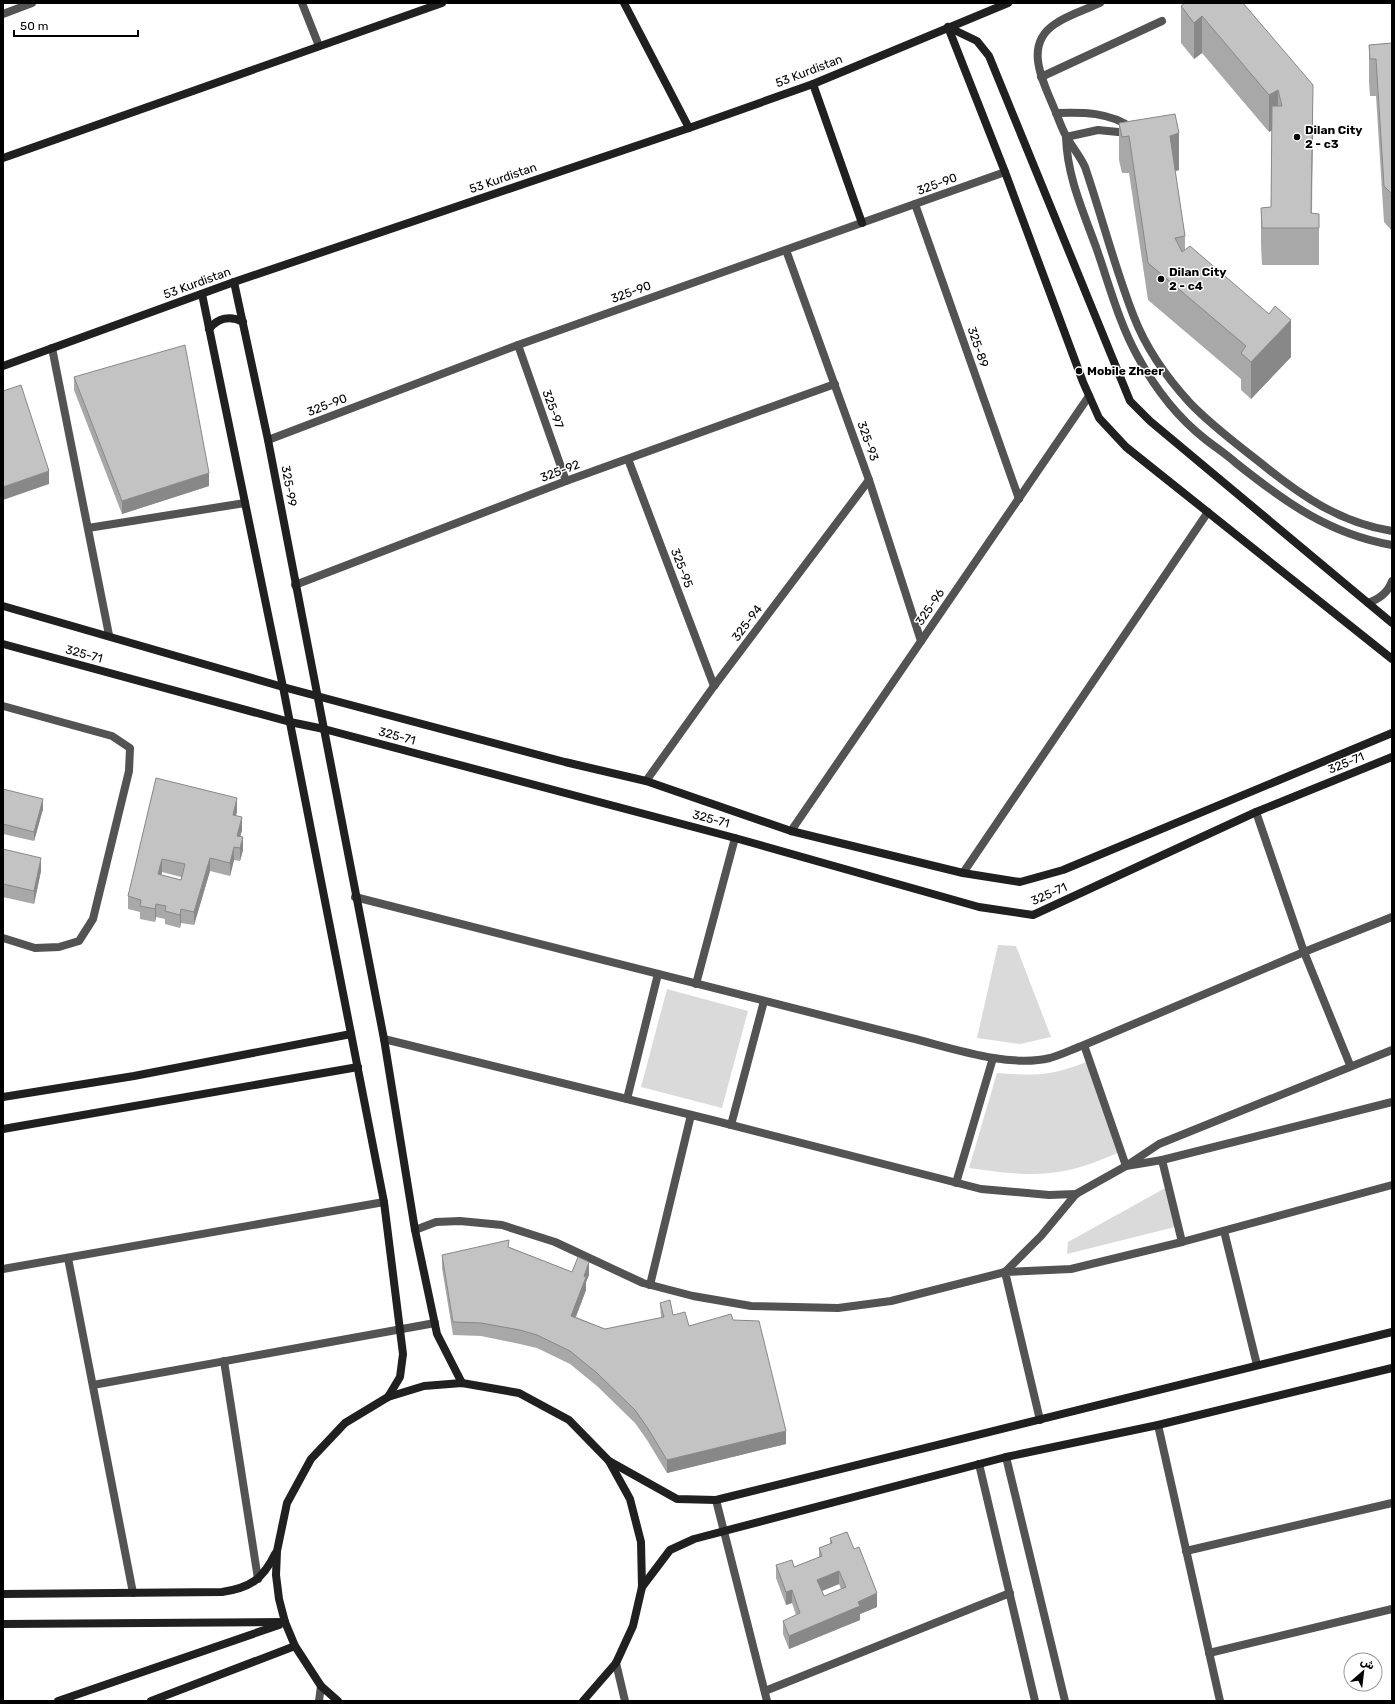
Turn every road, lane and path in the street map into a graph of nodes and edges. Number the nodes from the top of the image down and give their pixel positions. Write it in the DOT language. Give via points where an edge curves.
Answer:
graph roads {
  1 [pos="32,3"];
  2 [pos="302,3"];
  3 [pos="442,3"];
  4 [pos="624,3"];
  5 [pos="1008,3"];
  6 [pos="1100,3"];
  7 [pos="425,6"];
  8 [pos="3,14"];
  9 [pos="1162,21"];
  10 [pos="948,27"];
  11 [pos="319,46"];
  12 [pos="1041,77"];
  13 [pos="813,84"];
  14 [pos="1056,113"];
  15 [pos="689,128"];
  16 [pos="1066,137"];
  17 [pos="3,158"];
  18 [pos="1005,172"];
  19 [pos="915,204"];
  20 [pos="862,223"];
  21 [pos="786,250"];
  22 [pos="234,282"];
  23 [pos="202,294"];
  24 [pos="243,322"];
  25 [pos="209,329"];
  26 [pos="518,345"];
  27 [pos="52,348"];
  28 [pos="3,366"];
  29 [pos="835,384"];
  30 [pos="1089,396"];
  31 [pos="268,440"];
  32 [pos="628,459"];
  33 [pos="869,480"];
  34 [pos="566,481"];
  35 [pos="1307,498"];
  36 [pos="1019,499"];
  37 [pos="245,503"];
  38 [pos="1300,511"];
  39 [pos="1208,512"];
  40 [pos="88,528"];
  41 [pos="1392,531"];
  42 [pos="1392,545"];
  43 [pos="1392,581"];
  44 [pos="295,585"];
  45 [pos="1368,603"];
  46 [pos="3,606"];
  47 [pos="1392,623"];
  48 [pos="109,635"];
  49 [pos="921,642"];
  50 [pos="3,644"];
  51 [pos="1392,659"];
  52 [pos="714,686"];
  53 [pos="284,687"];
  54 [pos="318,696"];
  55 [pos="3,706"];
  56 [pos="290,722"];
  57 [pos="324,729"];
  58 [pos="1392,733"];
  59 [pos="1392,757"];
  60 [pos="646,781"];
  61 [pos="1256,812"];
  62 [pos="791,831"];
  63 [pos="735,838"];
  64 [pos="963,873"];
  65 [pos="355,896"];
  66 [pos="1392,917"];
  67 [pos="3,938"];
  68 [pos="1304,952"];
  69 [pos="658,974"];
  70 [pos="696,984"];
  71 [pos="764,1001"];
  72 [pos="351,1034"];
  73 [pos="384,1039"];
  74 [pos="1084,1045"];
  75 [pos="1392,1050"];
  76 [pos="993,1058"];
  77 [pos="1350,1066"];
  78 [pos="358,1067"];
  79 [pos="3,1097"];
  80 [pos="627,1099"];
  81 [pos="1392,1102"];
  82 [pos="691,1115"];
  83 [pos="731,1125"];
  84 [pos="3,1129"];
  85 [pos="1162,1160"];
  86 [pos="1126,1166"];
  87 [pos="956,1183"];
  88 [pos="1392,1185"];
  89 [pos="1076,1194"];
  90 [pos="384,1202"];
  91 [pos="415,1230"];
  92 [pos="1224,1231"];
  93 [pos="1182,1242"];
  94 [pos="68,1258"];
  95 [pos="3,1269"];
  96 [pos="1005,1272"];
  97 [pos="650,1285"];
  98 [pos="435,1323"];
  99 [pos="401,1328"];
  100 [pos="1392,1332"];
  101 [pos="224,1361"];
  102 [pos="1257,1365"];
  103 [pos="1392,1368"];
  104 [pos="462,1383"];
  105 [pos="92,1385"];
  106 [pos="388,1397"];
  107 [pos="1040,1420"];
  108 [pos="1158,1425"];
  109 [pos="1006,1457"];
  110 [pos="609,1460"];
  111 [pos="979,1464"];
  112 [pos="716,1500"];
  113 [pos="1392,1503"];
  114 [pos="725,1531"];
  115 [pos="277,1551"];
  116 [pos="1186,1551"];
  117 [pos="258,1579"];
  118 [pos="642,1587"];
  119 [pos="133,1592"];
  120 [pos="1010,1593"];
  121 [pos="3,1594"];
  122 [pos="1392,1609"];
  123 [pos="285,1622"];
  124 [pos="3,1624"];
  125 [pos="295,1646"];
  126 [pos="1209,1653"];
  127 [pos="616,1663"];
  128 [pos="321,1686"];
  129 [pos="765,1691"];
  130 [pos="58,1701"];
  131 [pos="151,1701"];
  132 [pos="318,1701"];
  133 [pos="338,1701"];
  134 [pos="582,1701"];
  135 [pos="625,1701"];
  136 [pos="767,1701"];
  137 [pos="1035,1701"];
  138 [pos="1065,1701"];
  139 [pos="1220,1701"];
  1 -- 8 [label="street"];
  2 -- 11 [label="street"];
  3 -- 7 [label="street"];
  4 -- 15 [label="street"];
  5 -- 10 [label="street, 53 Kurdistan"];
  6 -- 12 [label="street" via="1054,24 1044,35 1038,48 1037,63"];
  7 -- 11 [label="street"];
  9 -- 12 [label="street"];
  10 -- 13 [label="street, 53 Kurdistan"];
  10 -- 18 [label="street"];
  10 -- 45 [label="street" via="977,41 989,56 1130,401 1150,421"];
  11 -- 17 [label="street"];
  12 -- 14 [label="street"];
  13 -- 15 [label="street, 53 Kurdistan"];
  13 -- 20 [label="street"];
  14 -- 16 [label="street"];
  14 -- 16 [label="street" via="1098,114 1122,121 1136,134 1106,130 1088,131"];
  15 -- 22 [label="street, 53 Kurdistan"];
  16 -- 35 [label="street" via="1085,167 1135,318 1169,377 1190,403 1215,427"];
  16 -- 38 [label="street" via="1070,175 1120,317 1156,387 1178,414 1204,438"];
  18 -- 19 [label="street, 325-90"];
  18 -- 30 [label="street"];
  19 -- 20 [label="street, 325-90"];
  19 -- 36 [label="street, 325-89"];
  20 -- 21 [label="street, 325-90"];
  21 -- 26 [label="street, 325-90"];
  21 -- 29 [label="street, 325-93"];
  22 -- 23 [label="street, 53 Kurdistan"];
  22 -- 24 [label="street, 325-99"];
  23 -- 25 [label="street"];
  23 -- 27 [label="street, 53 Kurdistan"];
  24 -- 25 [label="street" via="224,318"];
  24 -- 31 [label="street, 325-99"];
  25 -- 37 [label="street"];
  26 -- 31 [label="street, 325-90"];
  26 -- 34 [label="street, 325-97"];
  27 -- 28 [label="street, 53 Kurdistan"];
  27 -- 40 [label="street"];
  29 -- 32 [label="street, 325-92"];
  29 -- 33 [label="street, 325-93"];
  30 -- 36 [label="street, 325-96"];
  30 -- 39 [label="street" via="1099,418 1126,447"];
  31 -- 44 [label="street, 325-99"];
  32 -- 34 [label="street, 325-92"];
  32 -- 52 [label="street, 325-95"];
  33 -- 49 [label="street, 325-93"];
  33 -- 52 [label="street, 325-94"];
  34 -- 44 [label="street, 325-92"];
  35 -- 38 [label="street"];
  35 -- 41 [label="street" via="1328,512 1351,522"];
  36 -- 49 [label="street, 325-96"];
  37 -- 40 [label="street"];
  37 -- 53 [label="street"];
  38 -- 42 [label="street" via="1347,534"];
  39 -- 51 [label="street"];
  39 -- 64 [label="street"];
  40 -- 48 [label="street"];
  43 -- 45 [label="street" via="1385,594"];
  44 -- 54 [label="street, 325-99"];
  45 -- 47 [label="street"];
  46 -- 48 [label="street, 325-71"];
  48 -- 53 [label="street, 325-71"];
  49 -- 62 [label="street, 325-96"];
  50 -- 56 [label="street, 325-71"];
  52 -- 60 [label="street, 325-94"];
  53 -- 54 [label="street, 325-71"];
  53 -- 56 [label="street"];
  54 -- 57 [label="street, 325-99"];
  54 -- 60 [label="street, 325-71"];
  55 -- 67 [label="street" via="112,736 130,748 129,771 93,919 79,941 59,947 35,948"];
  56 -- 57 [label="street, 325-71"];
  56 -- 72 [label="street"];
  57 -- 63 [label="street, 325-71"];
  57 -- 65 [label="street, 325-99"];
  58 -- 64 [label="street, 325-71" via="1063,870 1020,882"];
  59 -- 61 [label="street, 325-71"];
  60 -- 62 [label="street, 325-71"];
  61 -- 63 [label="street, 325-71" via="1033,915 979,907"];
  61 -- 68 [label="street"];
  62 -- 64 [label="street, 325-71"];
  63 -- 70 [label="street"];
  65 -- 69 [label="street"];
  65 -- 73 [label="street, 325-99"];
  66 -- 68 [label="street"];
  68 -- 74 [label="street"];
  68 -- 77 [label="street"];
  69 -- 70 [label="street"];
  69 -- 80 [label="street"];
  70 -- 71 [label="street"];
  71 -- 76 [label="street"];
  71 -- 83 [label="street"];
  72 -- 78 [label="street"];
  72 -- 79 [label="street" via="134,1076"];
  73 -- 80 [label="street"];
  73 -- 91 [label="street, 325-99"];
  74 -- 76 [label="street" via="1049,1058"];
  74 -- 86 [label="street"];
  75 -- 77 [label="street"];
  76 -- 87 [label="street"];
  77 -- 86 [label="street" via="1159,1144"];
  78 -- 84 [label="street"];
  78 -- 90 [label="street"];
  80 -- 82 [label="street"];
  81 -- 85 [label="street"];
  82 -- 83 [label="street"];
  82 -- 97 [label="street"];
  83 -- 87 [label="street"];
  85 -- 86 [label="street"];
  85 -- 93 [label="street"];
  86 -- 89 [label="street"];
  87 -- 89 [label="street" via="1049,1195"];
  88 -- 92 [label="street"];
  89 -- 96 [label="street" via="1041,1236"];
  90 -- 94 [label="street"];
  90 -- 99 [label="street"];
  91 -- 97 [label="street" via="436,1222 460,1221 502,1225 555,1242"];
  91 -- 98 [label="street, 325-99"];
  92 -- 93 [label="street"];
  92 -- 102 [label="street"];
  93 -- 96 [label="street" via="1072,1269"];
  94 -- 95 [label="street"];
  94 -- 105 [label="street"];
  96 -- 97 [label="street" via="891,1301 838,1308 751,1306 693,1296"];
  96 -- 107 [label="street"];
  98 -- 99 [label="street"];
  98 -- 104 [label="street, 325-99"];
  99 -- 101 [label="street"];
  99 -- 106 [label="street" via="403,1354 400,1377"];
  100 -- 102 [label="street"];
  101 -- 105 [label="street"];
  101 -- 117 [label="street"];
  102 -- 107 [label="street"];
  103 -- 108 [label="street"];
  104 -- 106 [label="street" via="424,1386"];
  104 -- 110 [label="street" via="518,1393 569,1420"];
  105 -- 119 [label="street"];
  106 -- 115 [label="street" via="345,1423 310,1459 287,1503"];
  107 -- 112 [label="street"];
  108 -- 109 [label="street"];
  108 -- 116 [label="street"];
  109 -- 111 [label="street"];
  109 -- 138 [label="street"];
  110 -- 112 [label="street" via="677,1498"];
  110 -- 118 [label="street" via="630,1499 634,1514 641,1542"];
  111 -- 114 [label="street"];
  111 -- 120 [label="street"];
  112 -- 114 [label="street"];
  113 -- 116 [label="street"];
  114 -- 118 [label="street" via="694,1539 670,1550"];
  114 -- 129 [label="street"];
  115 -- 117 [label="street" via="268,1568"];
  115 -- 123 [label="street" via="276,1576"];
  116 -- 126 [label="street"];
  117 -- 119 [label="street" via="237,1590 222,1592"];
  118 -- 127 [label="street" via="633,1626"];
  119 -- 121 [label="street"];
  120 -- 129 [label="street"];
  120 -- 137 [label="street"];
  122 -- 126 [label="street"];
  123 -- 124 [label="street"];
  123 -- 125 [label="street"];
  123 -- 130 [label="street"];
  125 -- 128 [label="street"];
  125 -- 131 [label="street"];
  126 -- 139 [label="street"];
  127 -- 134 [label="street"];
  127 -- 135 [label="street"];
  128 -- 132 [label="street"];
  128 -- 133 [label="street"];
  129 -- 136 [label="street"];
}
